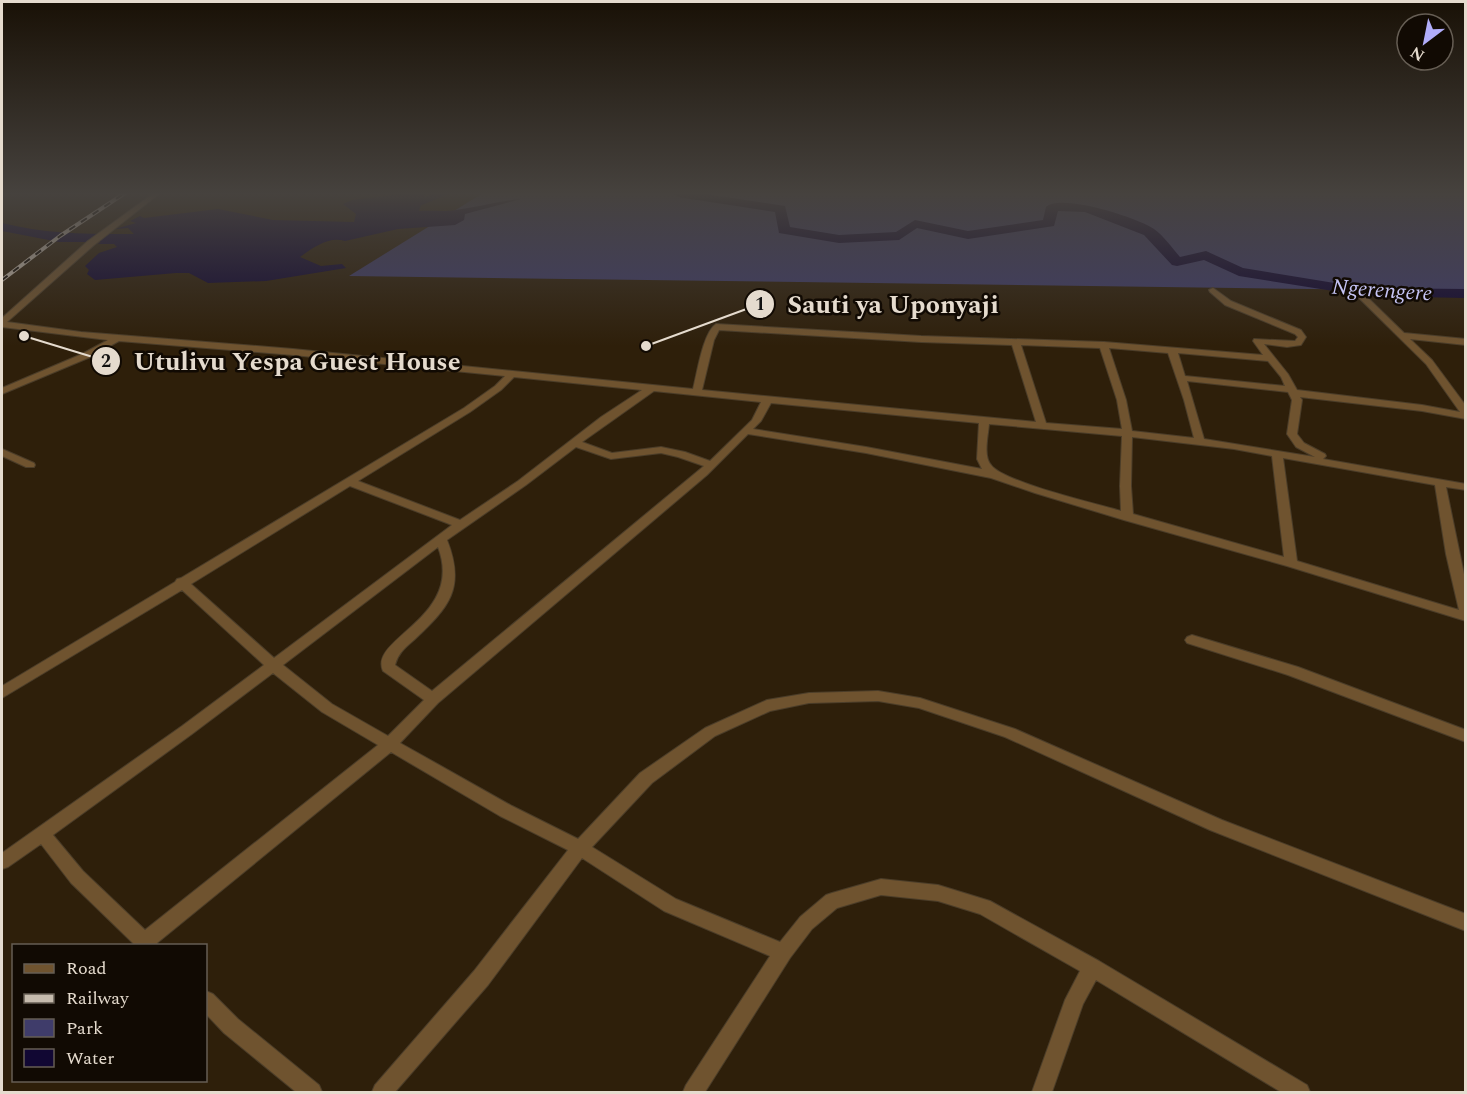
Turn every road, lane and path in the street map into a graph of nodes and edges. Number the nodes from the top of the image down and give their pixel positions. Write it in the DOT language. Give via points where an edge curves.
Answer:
graph roads {
  1 [pos="90,244"];
  2 [pos="1213,290"];
  3 [pos="1361,296"];
  4 [pos="2,323"];
  5 [pos="1401,335"];
  6 [pos="117,338"];
  7 [pos="1016,342"];
  8 [pos="1466,342"];
  9 [pos="1104,345"];
  10 [pos="1172,351"];
  11 [pos="1270,358"];
  12 [pos="511,375"];
  13 [pos="1180,378"];
  14 [pos="653,387"];
  15 [pos="2,391"];
  16 [pos="697,391"];
  17 [pos="1293,391"];
  18 [pos="767,400"];
  19 [pos="1466,415"];
  20 [pos="984,421"];
  21 [pos="1042,425"];
  22 [pos="746,431"];
  23 [pos="1127,433"];
  24 [pos="576,442"];
  25 [pos="1200,442"];
  26 [pos="2,452"];
  27 [pos="1277,453"];
  28 [pos="1333,462"];
  29 [pos="30,465"];
  30 [pos="712,465"];
  31 [pos="996,476"];
  32 [pos="350,482"];
  33 [pos="1440,482"];
  34 [pos="1466,487"];
  35 [pos="1128,518"];
  36 [pos="461,524"];
  37 [pos="441,540"];
  38 [pos="1291,563"];
  39 [pos="181,582"];
  40 [pos="1466,613"];
  41 [pos="1466,618"];
  42 [pos="1192,640"];
  43 [pos="274,666"];
  44 [pos="2,693"];
  45 [pos="433,699"];
  46 [pos="1466,736"];
  47 [pos="389,745"];
  48 [pos="42,833"];
  49 [pos="580,848"];
  50 [pos="2,862"];
  51 [pos="1466,924"];
  52 [pos="147,943"];
  53 [pos="783,952"];
  54 [pos="1092,967"];
  55 [pos="207,1002"];
  56 [pos="312,1092"];
  57 [pos="382,1092"];
  58 [pos="693,1092"];
  59 [pos="1042,1092"];
  60 [pos="1300,1092"];
  1 -- 4 [label="street"];
  2 -- 11 [label="street" via="1224,301 1302,337 1300,342 1287,344 1257,341"];
  3 -- 5 [label="street"];
  4 -- 6 [label="street"];
  5 -- 8 [label="street"];
  5 -- 19 [label="street" via="1443,379"];
  6 -- 12 [label="street"];
  6 -- 15 [label="street"];
  7 -- 9 [label="street"];
  7 -- 16 [label="street" via="716,327"];
  7 -- 21 [label="street"];
  9 -- 10 [label="street"];
  9 -- 23 [label="street"];
  10 -- 11 [label="street"];
  10 -- 13 [label="street"];
  11 -- 17 [label="street"];
  12 -- 14 [label="street"];
  12 -- 32 [label="street" via="482,400"];
  13 -- 17 [label="street"];
  13 -- 25 [label="street"];
  14 -- 16 [label="street"];
  14 -- 24 [label="street"];
  16 -- 18 [label="street"];
  17 -- 19 [label="street"];
  17 -- 28 [label="street" via="1297,400 1292,434 1300,445"];
  18 -- 20 [label="street"];
  18 -- 22 [label="street"];
  20 -- 21 [label="street"];
  20 -- 31 [label="street" via="982,459"];
  21 -- 23 [label="street"];
  22 -- 30 [label="street"];
  22 -- 31 [label="street"];
  23 -- 25 [label="street"];
  23 -- 35 [label="street"];
  24 -- 30 [label="street" via="611,456 661,450"];
  24 -- 36 [label="street"];
  25 -- 27 [label="street"];
  26 -- 29 [label="street"];
  27 -- 28 [label="street"];
  27 -- 38 [label="street"];
  28 -- 33 [label="street"];
  30 -- 45 [label="street"];
  31 -- 35 [label="street"];
  32 -- 36 [label="street"];
  32 -- 39 [label="street"];
  33 -- 34 [label="street"];
  33 -- 40 [label="street"];
  35 -- 38 [label="street"];
  36 -- 37 [label="street"];
  37 -- 43 [label="street"];
  37 -- 45 [label="street" via="450,575 448,594 436,612 396,648 388,667"];
  38 -- 41 [label="street"];
  39 -- 43 [label="street"];
  39 -- 44 [label="street"];
  42 -- 46 [label="street" via="1293,671"];
  43 -- 47 [label="street" via="327,708"];
  43 -- 48 [label="street"];
  45 -- 47 [label="street"];
  47 -- 49 [label="street"];
  47 -- 52 [label="street"];
  48 -- 50 [label="street"];
  48 -- 52 [label="street" via="77,877"];
  49 -- 51 [label="street" via="646,778 711,732 767,706 809,698 878,696 920,703 1010,733 1216,825"];
  49 -- 53 [label="street" via="670,905"];
  49 -- 57 [label="street" via="481,978"];
  53 -- 54 [label="street" via="806,923 832,901 881,887 938,893 984,908"];
  53 -- 58 [label="street"];
  54 -- 59 [label="street" via="1074,1000"];
  54 -- 60 [label="street"];
  55 -- 56 [label="street"];
}
